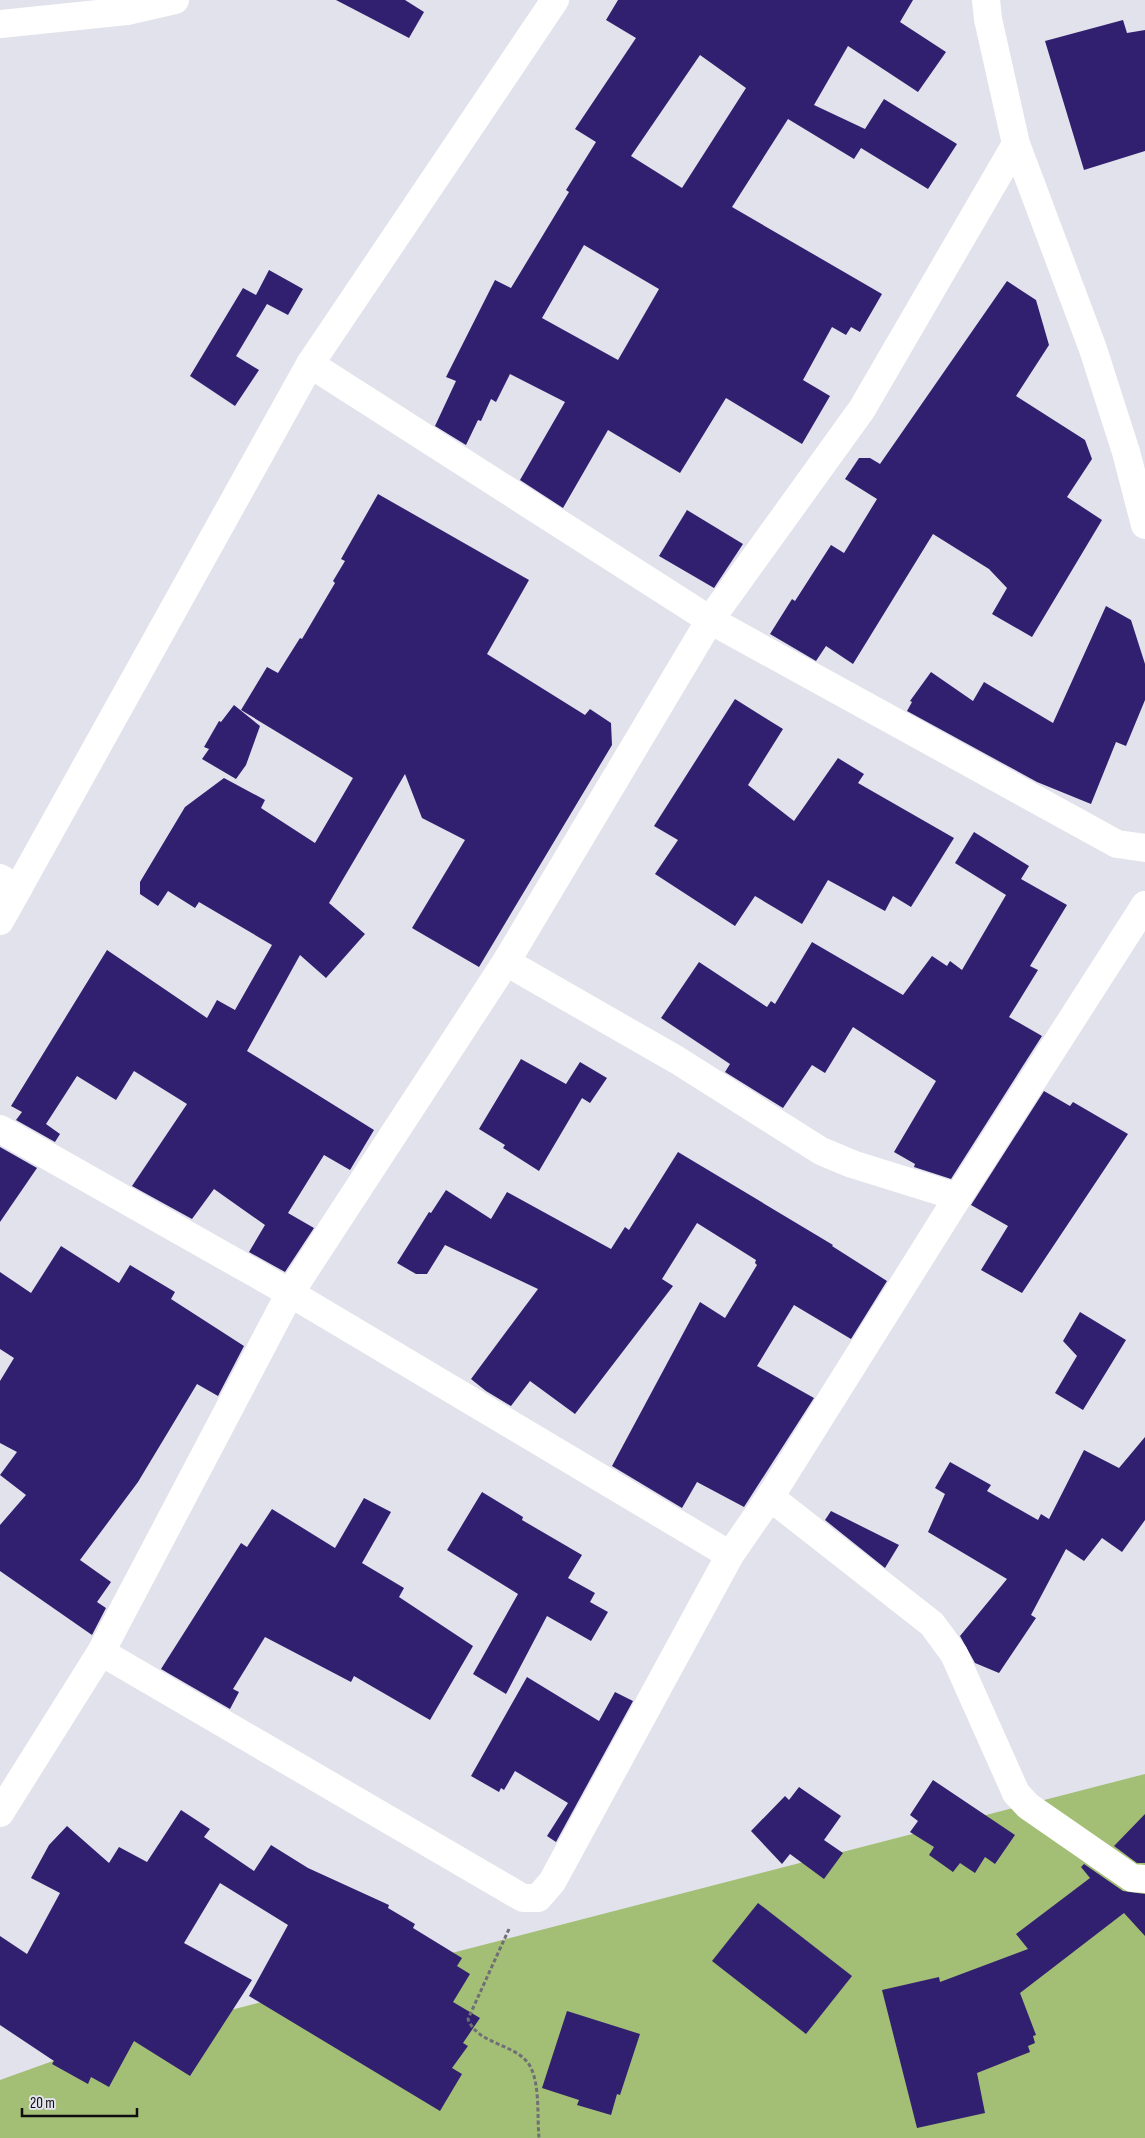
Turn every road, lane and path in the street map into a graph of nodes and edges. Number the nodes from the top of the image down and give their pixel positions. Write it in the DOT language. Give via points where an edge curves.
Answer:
graph roads {
  1 [pos="175,0"];
  2 [pos="555,0"];
  3 [pos="986,0"];
  4 [pos="123,6"];
  5 [pos="0,24"];
  6 [pos="1016,144"];
  7 [pos="310,364"];
  8 [pos="1145,525"];
  9 [pos="710,620"];
  10 [pos="1145,848"];
  11 [pos="9,884"];
  12 [pos="1145,905"];
  13 [pos="0,921"];
  14 [pos="506,962"];
  15 [pos="0,1129"];
  16 [pos="958,1197"];
  17 [pos="290,1293"];
  18 [pos="770,1497"];
  19 [pos="730,1555"];
  20 [pos="101,1652"];
  21 [pos="0,1813"];
  22 [pos="1141,1873"];
  23 [pos="523,1898"];
  24 [pos="539,2138"];
  1 -- 4 [label="street"];
  2 -- 7 [label="street"];
  3 -- 6 [label="street"];
  4 -- 5 [label="street"];
  6 -- 8 [label="street" via="1093,349"];
  6 -- 9 [label="street" via="862,409"];
  7 -- 9 [label="street"];
  7 -- 11 [label="street"];
  9 -- 10 [label="street" via="1117,844"];
  9 -- 14 [label="street"];
  11 -- 13 [label="street"];
  12 -- 16 [label="street"];
  14 -- 16 [label="street" via="676,1060 821,1151"];
  14 -- 17 [label="street"];
  15 -- 17 [label="street"];
  16 -- 18 [label="street"];
  17 -- 19 [label="street"];
  17 -- 20 [label="street"];
  18 -- 19 [label="street"];
  18 -- 22 [label="street" via="932,1624 954,1654 1016,1793 1028,1806"];
  19 -- 23 [label="street" via="552,1882 538,1898"];
  20 -- 21 [label="street"];
  20 -- 23 [label="street"];
  23 -- 24 [label="path" via="468,2019 477,2033 518,2055 530,2067 534,2077"];
}
